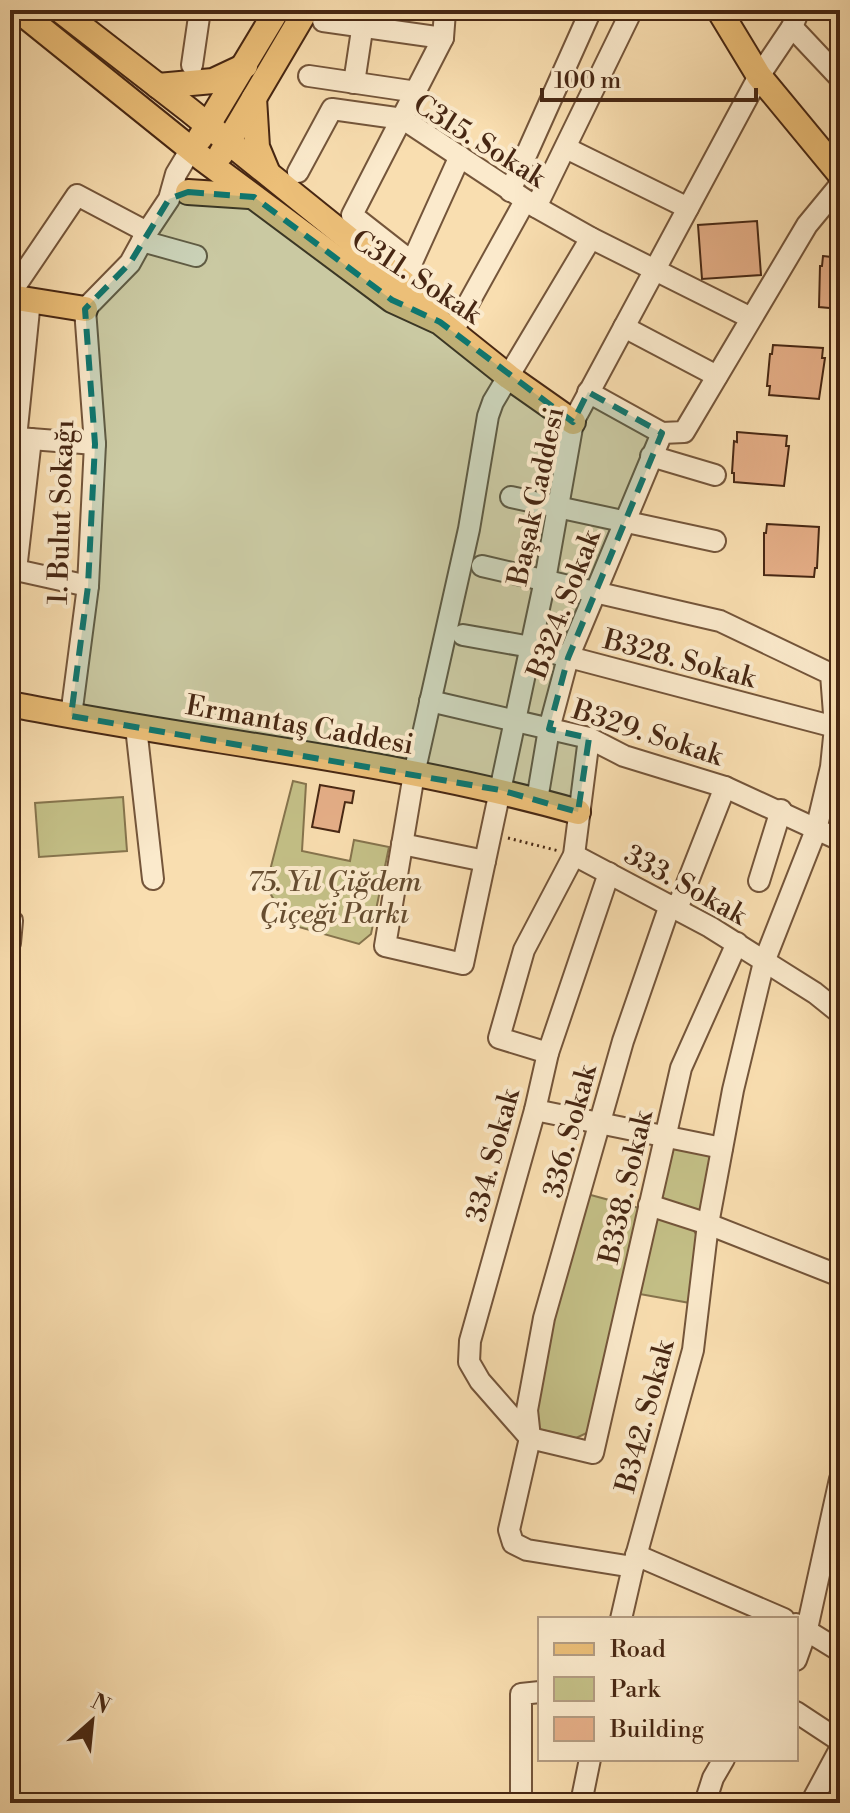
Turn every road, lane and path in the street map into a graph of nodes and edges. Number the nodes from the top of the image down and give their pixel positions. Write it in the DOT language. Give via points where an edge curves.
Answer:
graph roads {
  1 [pos="18,10"];
  2 [pos="60,10"];
  3 [pos="200,10"];
  4 [pos="277,10"];
  5 [pos="442,10"];
  6 [pos="591,10"];
  7 [pos="632,10"];
  8 [pos="719,10"];
  9 [pos="314,15"];
  10 [pos="364,18"];
  11 [pos="796,19"];
  12 [pos="443,38"];
  13 [pos="192,65"];
  14 [pos="245,66"];
  15 [pos="837,70"];
  16 [pos="309,76"];
  17 [pos="759,76"];
  18 [pos="354,83"];
  19 [pos="165,91"];
  20 [pos="417,92"];
  21 [pos="256,94"];
  22 [pos="403,119"];
  23 [pos="209,127"];
  24 [pos="229,142"];
  25 [pos="566,148"];
  26 [pos="191,149"];
  27 [pos="460,156"];
  28 [pos="212,165"];
  29 [pos="298,172"];
  30 [pos="268,174"];
  31 [pos="840,174"];
  32 [pos="840,185"];
  33 [pos="178,196"];
  34 [pos="254,197"];
  35 [pos="524,200"];
  36 [pos="688,208"];
  37 [pos="144,236"];
  38 [pos="591,238"];
  39 [pos="196,256"];
  40 [pos="656,270"];
  41 [pos="407,272"];
  42 [pos="17,297"];
  43 [pos="85,309"];
  44 [pos="751,318"];
  45 [pos="446,326"];
  46 [pos="624,327"];
  47 [pos="717,376"];
  48 [pos="509,377"];
  49 [pos="588,392"];
  50 [pos="573,422"];
  51 [pos="662,433"];
  52 [pos="19,438"];
  53 [pos="95,444"];
  54 [pos="651,456"];
  55 [pos="715,475"];
  56 [pos="511,497"];
  57 [pos="560,506"];
  58 [pos="625,520"];
  59 [pos="715,541"];
  60 [pos="482,566"];
  61 [pos="13,569"];
  62 [pos="545,580"];
  63 [pos="88,586"];
  64 [pos="595,593"];
  65 [pos="463,635"];
  66 [pos="531,647"];
  67 [pos="568,658"];
  68 [pos="430,701"];
  69 [pos="10,704"];
  70 [pos="71,716"];
  71 [pos="515,720"];
  72 [pos="136,727"];
  73 [pos="835,727"];
  74 [pos="549,729"];
  75 [pos="589,738"];
  76 [pos="414,774"];
  77 [pos="725,787"];
  78 [pos="500,790"];
  79 [pos="537,800"];
  80 [pos="781,810"];
  81 [pos="578,812"];
  82 [pos="816,830"];
  83 [pos="491,833"];
  84 [pos="840,840"];
  85 [pos="402,844"];
  86 [pos="574,855"];
  87 [pos="485,861"];
  88 [pos="609,873"];
  89 [pos="153,879"];
  90 [pos="759,881"];
  91 [pos="673,907"];
  92 [pos="11,920"];
  93 [pos="10,943"];
  94 [pos="737,943"];
  95 [pos="764,962"];
  96 [pos="840,1013"];
  97 [pos="548,1053"];
  98 [pos="535,1110"];
  99 [pos="601,1123"];
  100 [pos="665,1137"];
  101 [pos="722,1148"];
  102 [pos="649,1205"];
  103 [pos="708,1224"];
  104 [pos="840,1276"];
  105 [pos="530,1438"];
  106 [pos="840,1479"];
  107 [pos="634,1561"];
  108 [pos="621,1617"];
  109 [pos="779,1617"];
  110 [pos="801,1626"];
  111 [pos="798,1646"];
  112 [pos="840,1651"];
  113 [pos="538,1692"];
  114 [pos="798,1713"];
  115 [pos="840,1741"];
  116 [pos="840,1749"];
  117 [pos="590,1761"];
  118 [pos="723,1761"];
  119 [pos="832,1782"];
  120 [pos="521,1803"];
  121 [pos="581,1803"];
  122 [pos="705,1803"];
  123 [pos="811,1803"];
  1 -- 26 [label="main road, C311. Sokak"];
  2 -- 19 [label="main road"];
  3 -- 13 [label="street"];
  4 -- 14 [label="main road"];
  5 -- 12 [label="street"];
  6 -- 35 [label="street"];
  7 -- 25 [label="street"];
  8 -- 17 [label="main road"];
  9 -- 10 [label="street"];
  9 -- 21 [label="main road"];
  10 -- 12 [label="street"];
  10 -- 18 [label="street"];
  11 -- 15 [label="street"];
  11 -- 17 [label="street, Başak Caddesi"];
  12 -- 20 [label="street"];
  14 -- 19 [label="main road" via="213,81"];
  14 -- 23 [label="main road"];
  16 -- 18 [label="street"];
  17 -- 31 [label="main road"];
  17 -- 36 [label="street, Başak Caddesi"];
  18 -- 20 [label="street"];
  19 -- 23 [label="main road"];
  20 -- 22 [label="street"];
  21 -- 24 [label="main road"];
  21 -- 30 [label="main road" via="257,147"];
  22 -- 27 [label="street, C315. Sokak"];
  22 -- 29 [label="street, C315. Sokak" via="332,109"];
  22 -- 41 [label="street" via="352,215"];
  23 -- 24 [label="main road"];
  23 -- 26 [label="main road"];
  24 -- 28 [label="main road"];
  24 -- 30 [label="main road"];
  25 -- 35 [label="street"];
  25 -- 36 [label="street"];
  26 -- 28 [label="main road, C311. Sokak"];
  26 -- 33 [label="street" via="176,174"];
  27 -- 35 [label="street, C315. Sokak"];
  27 -- 41 [label="street"];
  28 -- 33 [label="street"];
  28 -- 34 [label="main road, C311. Sokak"];
  30 -- 41 [label="main road"];
  32 -- 44 [label="street" via="807,225"];
  33 -- 34 [label="main road"];
  33 -- 37 [label="street"];
  34 -- 45 [label="main road, C311. Sokak" via="392,300"];
  35 -- 38 [label="street, C315. Sokak"];
  35 -- 45 [label="street"];
  36 -- 40 [label="street, Başak Caddesi"];
  37 -- 39 [label="street"];
  37 -- 42 [label="street" via="77,195"];
  37 -- 43 [label="street" via="130,263"];
  38 -- 40 [label="street, C315. Sokak"];
  38 -- 48 [label="street"];
  40 -- 44 [label="street, C315. Sokak"];
  40 -- 46 [label="street, Başak Caddesi"];
  41 -- 45 [label="main road"];
  42 -- 43 [label="main road"];
  42 -- 52 [label="street"];
  43 -- 53 [label="street, 1. Bulut Sokağı"];
  44 -- 47 [label="street"];
  45 -- 48 [label="main road, C311. Sokak"];
  46 -- 47 [label="street"];
  46 -- 49 [label="street, Başak Caddesi"];
  47 -- 51 [label="street" via="684,432"];
  48 -- 50 [label="main road, C311. Sokak"];
  48 -- 68 [label="street" via="488,416"];
  49 -- 50 [label="street, Başak Caddesi"];
  49 -- 51 [label="street"];
  50 -- 57 [label="street, Başak Caddesi"];
  51 -- 54 [label="street, B324. Sokak"];
  52 -- 53 [label="street"];
  52 -- 61 [label="street"];
  53 -- 63 [label="street, 1. Bulut Sokağı"];
  54 -- 55 [label="street"];
  54 -- 58 [label="street, B324. Sokak"];
  56 -- 57 [label="street"];
  57 -- 58 [label="street"];
  57 -- 62 [label="street, Başak Caddesi"];
  58 -- 59 [label="street"];
  58 -- 64 [label="street, B324. Sokak"];
  60 -- 62 [label="street"];
  61 -- 63 [label="street"];
  62 -- 64 [label="street"];
  62 -- 66 [label="street, Başak Caddesi"];
  63 -- 70 [label="street, 1. Bulut Sokağı"];
  64 -- 67 [label="street, B324. Sokak"];
  64 -- 73 [label="street, B342. Sokak" via="720,621 831,674"];
  65 -- 66 [label="street, B328. Sokak"];
  66 -- 67 [label="street, B328. Sokak"];
  66 -- 71 [label="street, Başak Caddesi"];
  67 -- 73 [label="street, B328. Sokak"];
  67 -- 74 [label="street, B324. Sokak"];
  68 -- 71 [label="street, B329. Sokak"];
  68 -- 76 [label="street"];
  69 -- 70 [label="main road, Ermantaş Caddesi"];
  70 -- 72 [label="main road, Ermantaş Caddesi"];
  71 -- 74 [label="street, B329. Sokak"];
  71 -- 78 [label="street, Başak Caddesi"];
  72 -- 76 [label="main road, Ermantaş Caddesi"];
  72 -- 89 [label="street"];
  73 -- 82 [label="street, B342. Sokak"];
  74 -- 75 [label="street, B329. Sokak"];
  74 -- 79 [label="street, B324. Sokak"];
  75 -- 77 [label="street, B329. Sokak" via="624,756"];
  75 -- 81 [label="street"];
  76 -- 78 [label="main road, Ermantaş Caddesi"];
  76 -- 85 [label="street"];
  77 -- 80 [label="street, B329. Sokak"];
  77 -- 91 [label="street, 336. Sokak"];
  78 -- 79 [label="main road, Ermantaş Caddesi"];
  78 -- 83 [label="street, Başak Caddesi"];
  79 -- 81 [label="main road, Ermantaş Caddesi"];
  80 -- 82 [label="street, B329. Sokak"];
  80 -- 90 [label="street"];
  81 -- 86 [label="street"];
  82 -- 84 [label="street, B329. Sokak"];
  82 -- 95 [label="street, B342. Sokak"];
  83 -- 86 [label="path"];
  83 -- 87 [label="street, Başak Caddesi"];
  85 -- 87 [label="street"];
  85 -- 87 [label="street, Başak Caddesi" via="385,946 463,964"];
  86 -- 88 [label="street, 333. Sokak"];
  86 -- 97 [label="street" via="524,950 499,1038"];
  88 -- 91 [label="street, 333. Sokak"];
  88 -- 97 [label="street, 334. Sokak"];
  91 -- 94 [label="street, 333. Sokak"];
  91 -- 99 [label="street, 336. Sokak" via="623,1041"];
  92 -- 93 [label="street"];
  94 -- 95 [label="street, 333. Sokak"];
  94 -- 100 [label="street, B338. Sokak" via="681,1068"];
  95 -- 96 [label="street, 333. Sokak"];
  95 -- 101 [label="street, B342. Sokak"];
  97 -- 98 [label="street, 334. Sokak"];
  98 -- 99 [label="street"];
  98 -- 105 [label="street, 334. Sokak" via="470,1341 469,1362"];
  99 -- 100 [label="street"];
  99 -- 105 [label="street, 336. Sokak" via="544,1318 527,1410"];
  100 -- 101 [label="street"];
  100 -- 102 [label="street, B338. Sokak"];
  101 -- 103 [label="street, B342. Sokak"];
  102 -- 103 [label="street"];
  102 -- 105 [label="street, B338. Sokak" via="593,1453"];
  103 -- 104 [label="street"];
  103 -- 107 [label="street, B342. Sokak" via="693,1350"];
  105 -- 107 [label="street, 336. Sokak" via="509,1530 513,1543 527,1550"];
  106 -- 110 [label="street"];
  107 -- 108 [label="street, B342. Sokak"];
  107 -- 109 [label="street"];
  110 -- 111 [label="street"];
  110 -- 112 [label="street"];
  113 -- 120 [label="street" via="521,1694"];
  114 -- 115 [label="street"];
  116 -- 119 [label="street"];
  117 -- 121 [label="street"];
  118 -- 122 [label="street"];
  119 -- 123 [label="street"];
}
